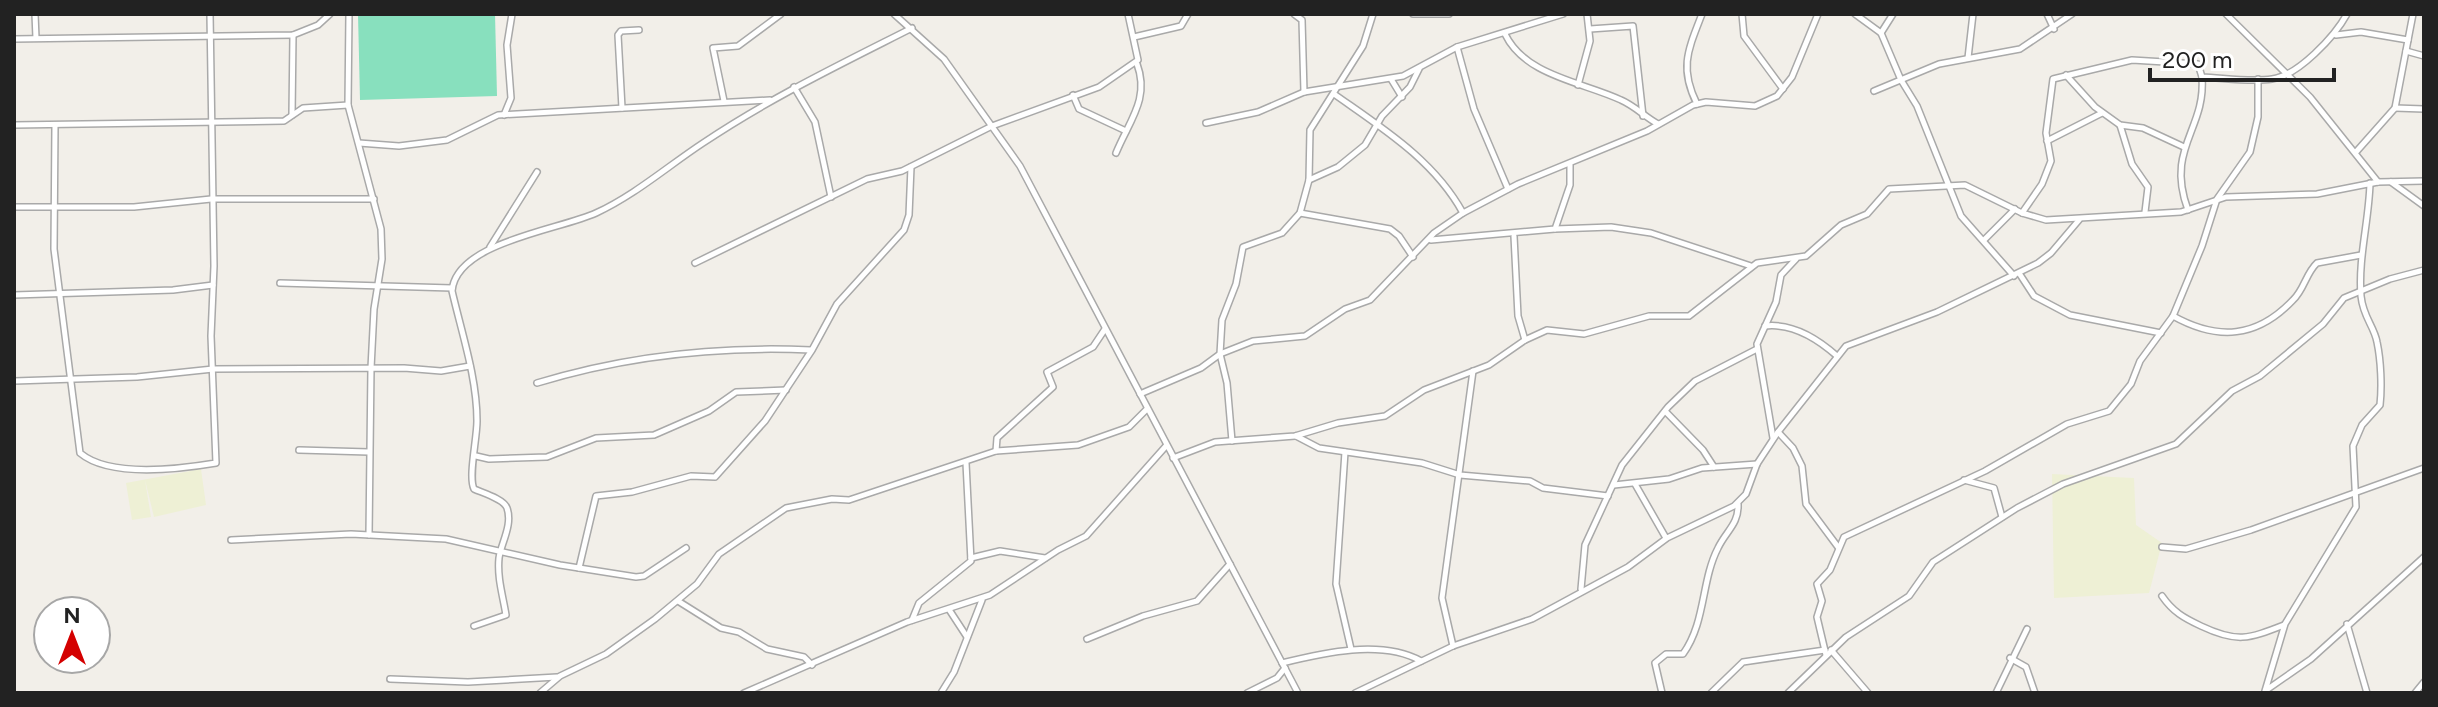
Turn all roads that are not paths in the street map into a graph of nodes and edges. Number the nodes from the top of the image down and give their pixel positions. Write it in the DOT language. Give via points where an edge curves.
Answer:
graph roads {
  1 [pos="35,14"];
  2 [pos="210,14"];
  3 [pos="330,14"];
  4 [pos="349,14"];
  5 [pos="512,14"];
  6 [pos="781,14"];
  7 [pos="894,14"];
  8 [pos="1128,14"];
  9 [pos="1188,14"];
  10 [pos="1294,14"];
  11 [pos="1373,14"];
  12 [pos="1413,14"];
  13 [pos="1449,14"];
  14 [pos="1563,14"];
  15 [pos="1587,14"];
  16 [pos="1702,14"];
  17 [pos="1742,14"];
  18 [pos="1818,14"];
  19 [pos="1855,14"];
  20 [pos="1893,14"];
  21 [pos="1973,14"];
  22 [pos="2047,14"];
  23 [pos="2072,14"];
  24 [pos="2226,14"];
  25 [pos="2413,14"];
  26 [pos="2343,15"];
  27 [pos="912,28"];
  28 [pos="1590,29"];
  29 [pos="2054,29"];
  30 [pos="639,30"];
  31 [pos="1881,33"];
  32 [pos="1505,34"];
  33 [pos="293,35"];
  34 [pos="2335,35"];
  35 [pos="210,37"];
  36 [pos="1134,37"];
  37 [pos="36,38"];
  38 [pos="14,39"];
  39 [pos="2408,40"];
  40 [pos="1457,47"];
  41 [pos="2406,51"];
  42 [pos="2424,56"];
  43 [pos="1968,58"];
  44 [pos="1137,64"];
  45 [pos="1419,68"];
  46 [pos="2287,73"];
  47 [pos="2066,75"];
  48 [pos="2202,77"];
  49 [pos="1391,79"];
  50 [pos="2258,79"];
  51 [pos="1901,80"];
  52 [pos="1339,85"];
  53 [pos="1578,85"];
  54 [pos="794,87"];
  55 [pos="1783,89"];
  56 [pos="1874,91"];
  57 [pos="1304,92"];
  58 [pos="1334,94"];
  59 [pos="1073,95"];
  60 [pos="1402,97"];
  61 [pos="511,98"];
  62 [pos="773,99"];
  63 [pos="724,101"];
  64 [pos="1697,104"];
  65 [pos="348,105"];
  66 [pos="622,108"];
  67 [pos="2395,108"];
  68 [pos="2424,109"];
  69 [pos="2102,113"];
  70 [pos="521,114"];
  71 [pos="504,115"];
  72 [pos="292,116"];
  73 [pos="1643,116"];
  74 [pos="211,123"];
  75 [pos="1206,123"];
  76 [pos="1376,124"];
  77 [pos="14,125"];
  78 [pos="55,125"];
  79 [pos="1659,125"];
  80 [pos="2120,125"];
  81 [pos="992,126"];
  82 [pos="1126,131"];
  83 [pos="2047,141"];
  84 [pos="359,143"];
  85 [pos="2184,147"];
  86 [pos="2356,152"];
  87 [pos="1116,153"];
  88 [pos="1570,165"];
  89 [pos="911,167"];
  90 [pos="537,172"];
  91 [pos="1309,180"];
  92 [pos="2390,181"];
  93 [pos="2424,181"];
  94 [pos="2378,182"];
  95 [pos="2370,183"];
  96 [pos="1948,184"];
  97 [pos="1508,189"];
  98 [pos="831,197"];
  99 [pos="211,199"];
  100 [pos="374,199"];
  101 [pos="2217,199"];
  102 [pos="2424,206"];
  103 [pos="14,207"];
  104 [pos="55,208"];
  105 [pos="2015,209"];
  106 [pos="2188,210"];
  107 [pos="2145,212"];
  108 [pos="1300,213"];
  109 [pos="1463,213"];
  110 [pos="2022,213"];
  111 [pos="2080,220"];
  112 [pos="1555,229"];
  113 [pos="1514,236"];
  114 [pos="1431,240"];
  115 [pos="1984,240"];
  116 [pos="489,248"];
  117 [pos="2361,255"];
  118 [pos="1413,257"];
  119 [pos="1796,259"];
  120 [pos="695,263"];
  121 [pos="1751,266"];
  122 [pos="2424,270"];
  123 [pos="2017,274"];
  124 [pos="280,283"];
  125 [pos="213,285"];
  126 [pos="377,288"];
  127 [pos="452,288"];
  128 [pos="2361,291"];
  129 [pos="59,294"];
  130 [pos="14,295"];
  131 [pos="2173,316"];
  132 [pos="1764,326"];
  133 [pos="1105,329"];
  134 [pos="2161,333"];
  135 [pos="1525,340"];
  136 [pos="1757,349"];
  137 [pos="812,350"];
  138 [pos="1220,354"];
  139 [pos="1837,356"];
  140 [pos="470,366"];
  141 [pos="371,368"];
  142 [pos="213,369"];
  143 [pos="1473,371"];
  144 [pos="71,378"];
  145 [pos="14,381"];
  146 [pos="537,383"];
  147 [pos="787,390"];
  148 [pos="1140,394"];
  149 [pos="1147,409"];
  150 [pos="1665,411"];
  151 [pos="1778,432"];
  152 [pos="1295,436"];
  153 [pos="1774,439"];
  154 [pos="1232,441"];
  155 [pos="1166,445"];
  156 [pos="299,450"];
  157 [pos="996,451"];
  158 [pos="370,452"];
  159 [pos="1345,452"];
  160 [pos="476,456"];
  161 [pos="1173,458"];
  162 [pos="966,463"];
  163 [pos="1757,464"];
  164 [pos="1714,468"];
  165 [pos="2424,468"];
  166 [pos="1460,475"];
  167 [pos="1963,480"];
  168 [pos="1635,484"];
  169 [pos="1614,485"];
  170 [pos="2357,494"];
  171 [pos="1608,496"];
  172 [pos="1738,503"];
  173 [pos="2002,518"];
  174 [pos="369,535"];
  175 [pos="1667,538"];
  176 [pos="231,540"];
  177 [pos="2162,547"];
  178 [pos="686,548"];
  179 [pos="1839,549"];
  180 [pos="501,552"];
  181 [pos="2424,557"];
  182 [pos="971,558"];
  183 [pos="1046,558"];
  184 [pos="1230,564"];
  185 [pos="579,568"];
  186 [pos="1581,589"];
  187 [pos="2162,596"];
  188 [pos="983,599"];
  189 [pos="678,601"];
  190 [pos="950,611"];
  191 [pos="912,621"];
  192 [pos="2285,624"];
  193 [pos="2347,624"];
  194 [pos="474,626"];
  195 [pos="2027,629"];
  196 [pos="967,638"];
  197 [pos="1087,639"];
  198 [pos="1453,646"];
  199 [pos="1351,649"];
  200 [pos="1827,652"];
  201 [pos="2010,658"];
  202 [pos="1422,661"];
  203 [pos="813,665"];
  204 [pos="1283,666"];
  205 [pos="560,676"];
  206 [pos="390,679"];
  207 [pos="2424,682"];
  208 [pos="2264,692"];
  209 [pos="540,693"];
  210 [pos="744,693"];
  211 [pos="941,693"];
  212 [pos="1247,693"];
  213 [pos="1298,693"];
  214 [pos="1355,693"];
  215 [pos="1662,693"];
  216 [pos="1711,693"];
  217 [pos="1788,693"];
  218 [pos="1868,693"];
  219 [pos="1996,693"];
  220 [pos="2035,693"];
  221 [pos="2367,693"];
  222 [pos="2415,693"];
  1 -- 37 [label="street"];
  2 -- 35 [label="street"];
  3 -- 33 [label="street"];
  4 -- 65 [label="street"];
  5 -- 61 [label="street" via="507,45"];
  6 -- 63 [label="street" via="738,46 712,49"];
  7 -- 27 [label="street"];
  8 -- 36 [label="street"];
  9 -- 36 [label="street" via="1181,26"];
  10 -- 57 [label="street" via="1302,20"];
  11 -- 52 [label="street" via="1363,46"];
  12 -- 13 [label="street"];
  14 -- 32 [label="street"];
  15 -- 28 [label="street"];
  16 -- 64 [label="street" via="1686,67 1686,83"];
  17 -- 55 [label="street" via="1744,36"];
  18 -- 55 [label="street"];
  19 -- 31 [label="street"];
  20 -- 31 [label="street"];
  21 -- 43 [label="street"];
  22 -- 29 [label="street"];
  23 -- 29 [label="street"];
  24 -- 46 [label="street"];
  25 -- 39 [label="street"];
  26 -- 34 [label="street"];
  27 -- 54 [label="street"];
  27 -- 81 [label="street" via="944,59"];
  28 -- 53 [label="street"];
  28 -- 73 [label="street" via="1633,26"];
  29 -- 43 [label="street" via="2010,53"];
  30 -- 66 [label="street" via="618,35"];
  31 -- 51 [label="street"];
  32 -- 40 [label="street"];
  32 -- 53 [label="street" via="1519,56"];
  33 -- 35 [label="street"];
  33 -- 72 [label="street"];
  34 -- 39 [label="street" via="2361,32"];
  34 -- 46 [label="street"];
  35 -- 37 [label="street"];
  35 -- 74 [label="street"];
  36 -- 44 [label="street"];
  37 -- 38 [label="street"];
  39 -- 41 [label="street"];
  40 -- 45 [label="street"];
  40 -- 97 [label="street" via="1474,109"];
  41 -- 42 [label="street"];
  41 -- 67 [label="street"];
  43 -- 51 [label="street"];
  44 -- 59 [label="street" via="1099,87"];
  44 -- 82 [label="street" via="1143,91"];
  45 -- 49 [label="street"];
  45 -- 60 [label="street"];
  46 -- 50 [label="street"];
  46 -- 86 [label="street"];
  47 -- 48 [label="street" via="2149,59 2198,64"];
  47 -- 69 [label="street"];
  47 -- 83 [label="street" via="2051,84"];
  48 -- 50 [label="street"];
  48 -- 85 [label="street" via="2202,101"];
  49 -- 52 [label="street"];
  49 -- 60 [label="street"];
  50 -- 101 [label="street" via="2258,117 2250,152"];
  51 -- 56 [label="street"];
  51 -- 96 [label="street"];
  52 -- 57 [label="street"];
  52 -- 58 [label="street"];
  53 -- 73 [label="street" via="1617,98"];
  54 -- 62 [label="street"];
  54 -- 98 [label="street" via="815,122"];
  55 -- 64 [label="street" via="1755,106"];
  57 -- 75 [label="street" via="1258,112"];
  58 -- 76 [label="street"];
  58 -- 91 [label="street" via="1310,130"];
  59 -- 81 [label="street"];
  59 -- 82 [label="street" via="1079,109"];
  60 -- 76 [label="street"];
  61 -- 70 [label="street"];
  61 -- 71 [label="street"];
  62 -- 63 [label="street"];
  62 -- 116 [label="street" via="596,213"];
  63 -- 66 [label="street"];
  64 -- 79 [label="street"];
  65 -- 72 [label="street" via="303,108"];
  65 -- 84 [label="street"];
  66 -- 70 [label="street"];
  67 -- 68 [label="street"];
  67 -- 86 [label="street"];
  69 -- 80 [label="street"];
  69 -- 83 [label="street"];
  70 -- 71 [label="street"];
  71 -- 84 [label="street" via="447,140 399,146"];
  72 -- 74 [label="street" via="284,121"];
  73 -- 79 [label="street"];
  74 -- 78 [label="street"];
  74 -- 99 [label="street"];
  76 -- 91 [label="street" via="1365,145 1345,162"];
  76 -- 109 [label="street" via="1422,161"];
  77 -- 78 [label="street"];
  78 -- 104 [label="street"];
  79 -- 88 [label="street"];
  80 -- 85 [label="street" via="2143,128"];
  80 -- 107 [label="street" via="2132,164 2148,187"];
  81 -- 89 [label="street"];
  81 -- 133 [label="street" via="1020,166"];
  82 -- 87 [label="street"];
  83 -- 110 [label="street" via="2047,173"];
  84 -- 100 [label="street"];
  85 -- 106 [label="street" via="2179,181"];
  86 -- 94 [label="street"];
  88 -- 97 [label="street"];
  88 -- 112 [label="street" via="1570,185"];
  89 -- 98 [label="street" via="870,178"];
  89 -- 137 [label="street" via="904,230 837,304"];
  90 -- 116 [label="street"];
  91 -- 108 [label="street"];
  92 -- 93 [label="street"];
  92 -- 94 [label="street"];
  92 -- 102 [label="street"];
  94 -- 95 [label="street"];
  95 -- 101 [label="street" via="2317,194"];
  95 -- 117 [label="street"];
  96 -- 105 [label="street" via="1975,189"];
  96 -- 115 [label="street" via="1961,216"];
  96 -- 119 [label="street" via="1886,190 1867,214 1841,225"];
  97 -- 109 [label="street"];
  98 -- 120 [label="street"];
  99 -- 100 [label="street"];
  99 -- 104 [label="street"];
  99 -- 125 [label="street"];
  100 -- 126 [label="street" via="381,229"];
  101 -- 106 [label="street"];
  101 -- 131 [label="street"];
  103 -- 104 [label="street"];
  104 -- 129 [label="street"];
  105 -- 110 [label="street"];
  105 -- 115 [label="street"];
  106 -- 107 [label="street"];
  107 -- 111 [label="street"];
  108 -- 118 [label="street" via="1390,229"];
  108 -- 138 [label="street" via="1282,233 1243,247 1222,320"];
  109 -- 114 [label="street"];
  110 -- 111 [label="street" via="2046,220"];
  111 -- 123 [label="street" via="2051,253"];
  112 -- 113 [label="street"];
  112 -- 121 [label="street" via="1611,227 1651,233"];
  113 -- 114 [label="street"];
  113 -- 135 [label="street" via="1516,303"];
  114 -- 118 [label="street"];
  115 -- 123 [label="street"];
  116 -- 127 [label="street" via="470,262"];
  117 -- 128 [label="street"];
  117 -- 131 [label="street" via="2317,263 2293,301 2256,330 2199,329"];
  118 -- 138 [label="street" via="1374,297 1305,336 1253,341"];
  119 -- 121 [label="street"];
  119 -- 132 [label="street" via="1781,275 1779,294"];
  121 -- 135 [label="street" via="1689,316 1649,316 1584,334 1547,330"];
  122 -- 128 [label="street"];
  123 -- 134 [label="street" via="2034,296 2070,315"];
  123 -- 139 [label="street" via="1937,312 1851,343"];
  124 -- 126 [label="street"];
  125 -- 129 [label="street"];
  125 -- 142 [label="street"];
  126 -- 127 [label="street"];
  126 -- 141 [label="street"];
  127 -- 140 [label="street"];
  128 -- 170 [label="street" via="2364,317 2377,342 2381,401 2353,446"];
  128 -- 173 [label="street" via="2344,298 2323,324 2260,376 2232,391 2176,444 2081,475"];
  129 -- 130 [label="street"];
  129 -- 144 [label="street"];
  131 -- 134 [label="street"];
  132 -- 136 [label="street"];
  132 -- 139 [label="street" via="1803,333"];
  133 -- 148 [label="street"];
  133 -- 157 [label="street" via="1093,347 1047,372 1053,387 997,438"];
  134 -- 167 [label="street" via="2109,411 2067,424"];
  135 -- 143 [label="street"];
  136 -- 150 [label="street" via="1695,381"];
  136 -- 153 [label="street"];
  137 -- 146 [label="street" via="657,356"];
  137 -- 147 [label="street"];
  138 -- 148 [label="street" via="1201,368"];
  138 -- 154 [label="street"];
  139 -- 151 [label="street"];
  140 -- 141 [label="street" via="441,371"];
  140 -- 160 [label="street"];
  141 -- 142 [label="street"];
  141 -- 158 [label="street"];
  142 -- 144 [label="street"];
  142 -- 144 [label="street" via="217,463 179,470 123,467 82,456"];
  143 -- 152 [label="street" via="1424,390 1385,416"];
  143 -- 166 [label="street"];
  144 -- 145 [label="street"];
  147 -- 160 [label="street" via="736,392 709,411 654,435 596,438 547,457"];
  147 -- 185 [label="street" via="717,476 691,476 596,496"];
  148 -- 149 [label="street"];
  149 -- 155 [label="street"];
  149 -- 157 [label="street" via="1129,427 1078,445"];
  150 -- 164 [label="street"];
  150 -- 169 [label="street" via="1622,465"];
  151 -- 153 [label="street"];
  151 -- 179 [label="street" via="1802,466 1806,504"];
  152 -- 154 [label="street"];
  152 -- 159 [label="street" via="1319,448"];
  153 -- 163 [label="street"];
  154 -- 161 [label="street" via="1207,444"];
  155 -- 161 [label="street"];
  155 -- 183 [label="street" via="1086,536"];
  156 -- 158 [label="street"];
  157 -- 162 [label="street"];
  158 -- 174 [label="street"];
  159 -- 166 [label="street" via="1422,463"];
  159 -- 199 [label="street" via="1336,584"];
  160 -- 180 [label="street" via="472,486 507,509"];
  161 -- 184 [label="street"];
  162 -- 182 [label="street"];
  162 -- 189 [label="street" via="849,500 786,508 719,554"];
  163 -- 164 [label="street"];
  163 -- 172 [label="street"];
  164 -- 168 [label="street"];
  165 -- 170 [label="street"];
  166 -- 171 [label="street"];
  166 -- 198 [label="street" via="1442,598"];
  167 -- 173 [label="street" via="1994,488"];
  167 -- 179 [label="street" via="1846,535"];
  168 -- 169 [label="street"];
  168 -- 175 [label="street"];
  169 -- 171 [label="street"];
  170 -- 177 [label="street" via="2192,548"];
  170 -- 192 [label="street" via="2356,507"];
  171 -- 186 [label="street" via="1585,545"];
  172 -- 175 [label="street"];
  172 -- 215 [label="street" via="1738,517 1717,549 1696,632 1683,654 1666,654 1655,663"];
  173 -- 200 [label="street" via="1933,562 1909,596"];
  174 -- 176 [label="street"];
  174 -- 180 [label="street" via="446,539"];
  175 -- 186 [label="street" via="1628,567"];
  178 -- 185 [label="street" via="640,577"];
  179 -- 200 [label="street" via="1817,584 1822,601 1817,617"];
  180 -- 185 [label="street"];
  180 -- 194 [label="street" via="500,591 506,615"];
  181 -- 193 [label="street"];
  182 -- 183 [label="street" via="1000,551"];
  182 -- 191 [label="street" via="919,603"];
  183 -- 188 [label="street"];
  184 -- 197 [label="street" via="1197,601"];
  184 -- 204 [label="street"];
  186 -- 198 [label="street" via="1532,619"];
  187 -- 192 [label="street" via="2173,612 2223,637 2256,636"];
  188 -- 190 [label="street"];
  188 -- 196 [label="street"];
  189 -- 203 [label="street" via="721,628 767,649 804,657"];
  189 -- 205 [label="street" via="606,654"];
  190 -- 191 [label="street"];
  190 -- 196 [label="street"];
  191 -- 203 [label="street"];
  192 -- 208 [label="street"];
  193 -- 208 [label="street" via="2311,659"];
  193 -- 221 [label="street"];
  195 -- 201 [label="street"];
  196 -- 211 [label="street"];
  198 -- 202 [label="street"];
  199 -- 202 [label="street"];
  199 -- 204 [label="street"];
  200 -- 216 [label="street" via="1743,662"];
  200 -- 217 [label="street"];
  200 -- 218 [label="street"];
  201 -- 219 [label="street"];
  201 -- 220 [label="street" via="2025,665"];
  202 -- 214 [label="street"];
  203 -- 210 [label="street"];
  204 -- 212 [label="street" via="1277,678"];
  204 -- 213 [label="street"];
  205 -- 206 [label="street" via="468,682"];
  205 -- 209 [label="street"];
  207 -- 222 [label="street"];
}
